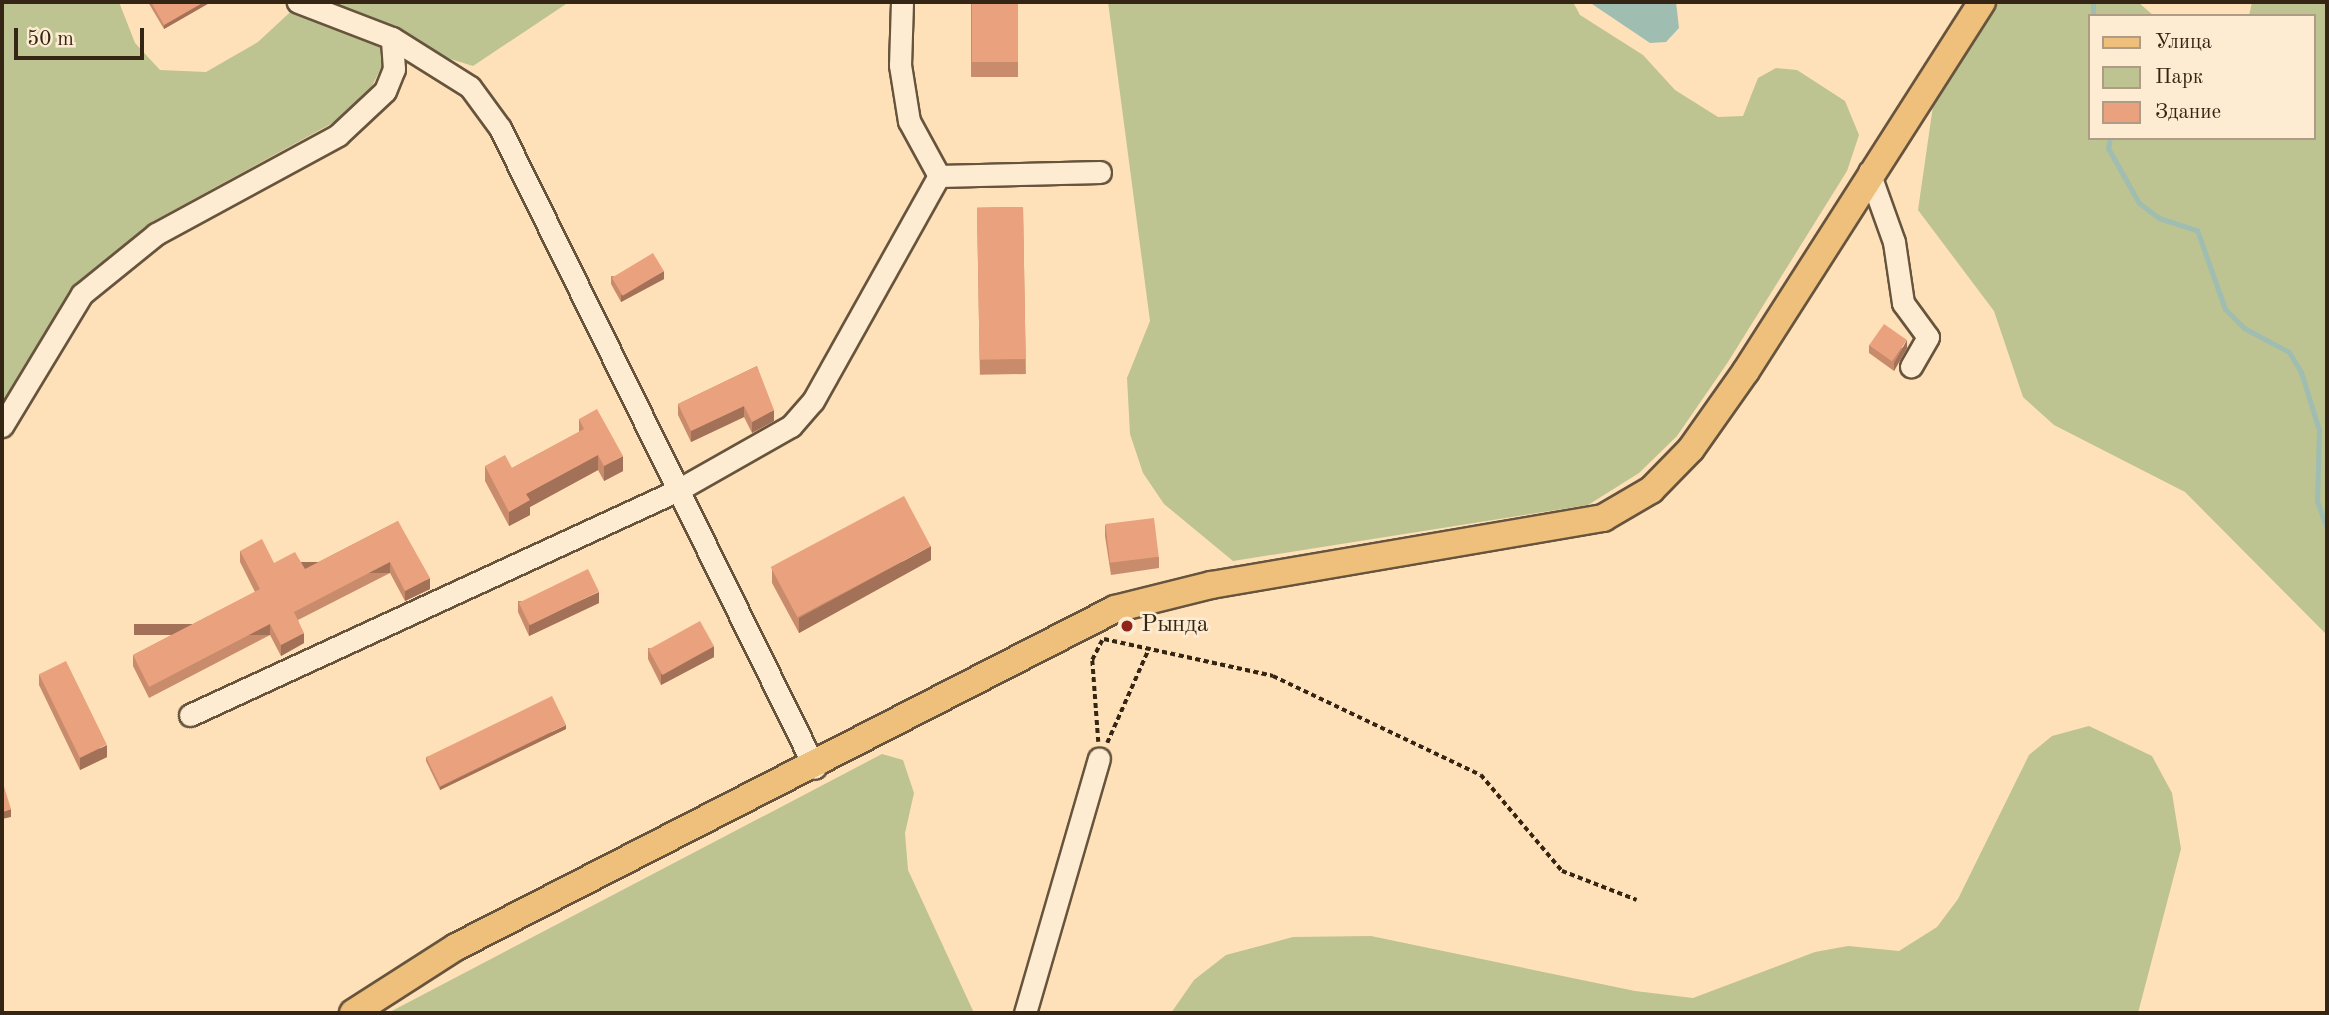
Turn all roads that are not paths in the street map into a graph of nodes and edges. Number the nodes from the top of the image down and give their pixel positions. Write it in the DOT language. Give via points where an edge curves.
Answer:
graph roads {
  1 [pos="298,2"];
  2 [pos="902,2"];
  3 [pos="1982,2"];
  4 [pos="392,38"];
  5 [pos="1100,172"];
  6 [pos="1869,172"];
  7 [pos="939,176"];
  8 [pos="1911,367"];
  9 [pos="2,426"];
  10 [pos="678,490"];
  11 [pos="190,715"];
  12 [pos="1099,759"];
  13 [pos="815,768"];
  14 [pos="353,1013"];
  15 [pos="1025,1013"];
  1 -- 4 [label="lane"];
  2 -- 7 [label="lane" via="901,65 909,121"];
  3 -- 6 [label="main road"];
  4 -- 9 [label="lane" via="394,69 385,91 338,135 156,234 82,294"];
  4 -- 10 [label="lane" via="470,87 487,108"];
  5 -- 7 [label="lane"];
  6 -- 8 [label="lane" via="1894,242 1903,303 1928,337"];
  6 -- 13 [label="main road" via="1691,449 1651,490 1603,518 1140,600 1097,630"];
  7 -- 10 [label="lane" via="813,401 791,426"];
  10 -- 11 [label="lane"];
  10 -- 13 [label="lane"];
  12 -- 15 [label="lane"];
  13 -- 14 [label="main road" via="419,968"];
}
